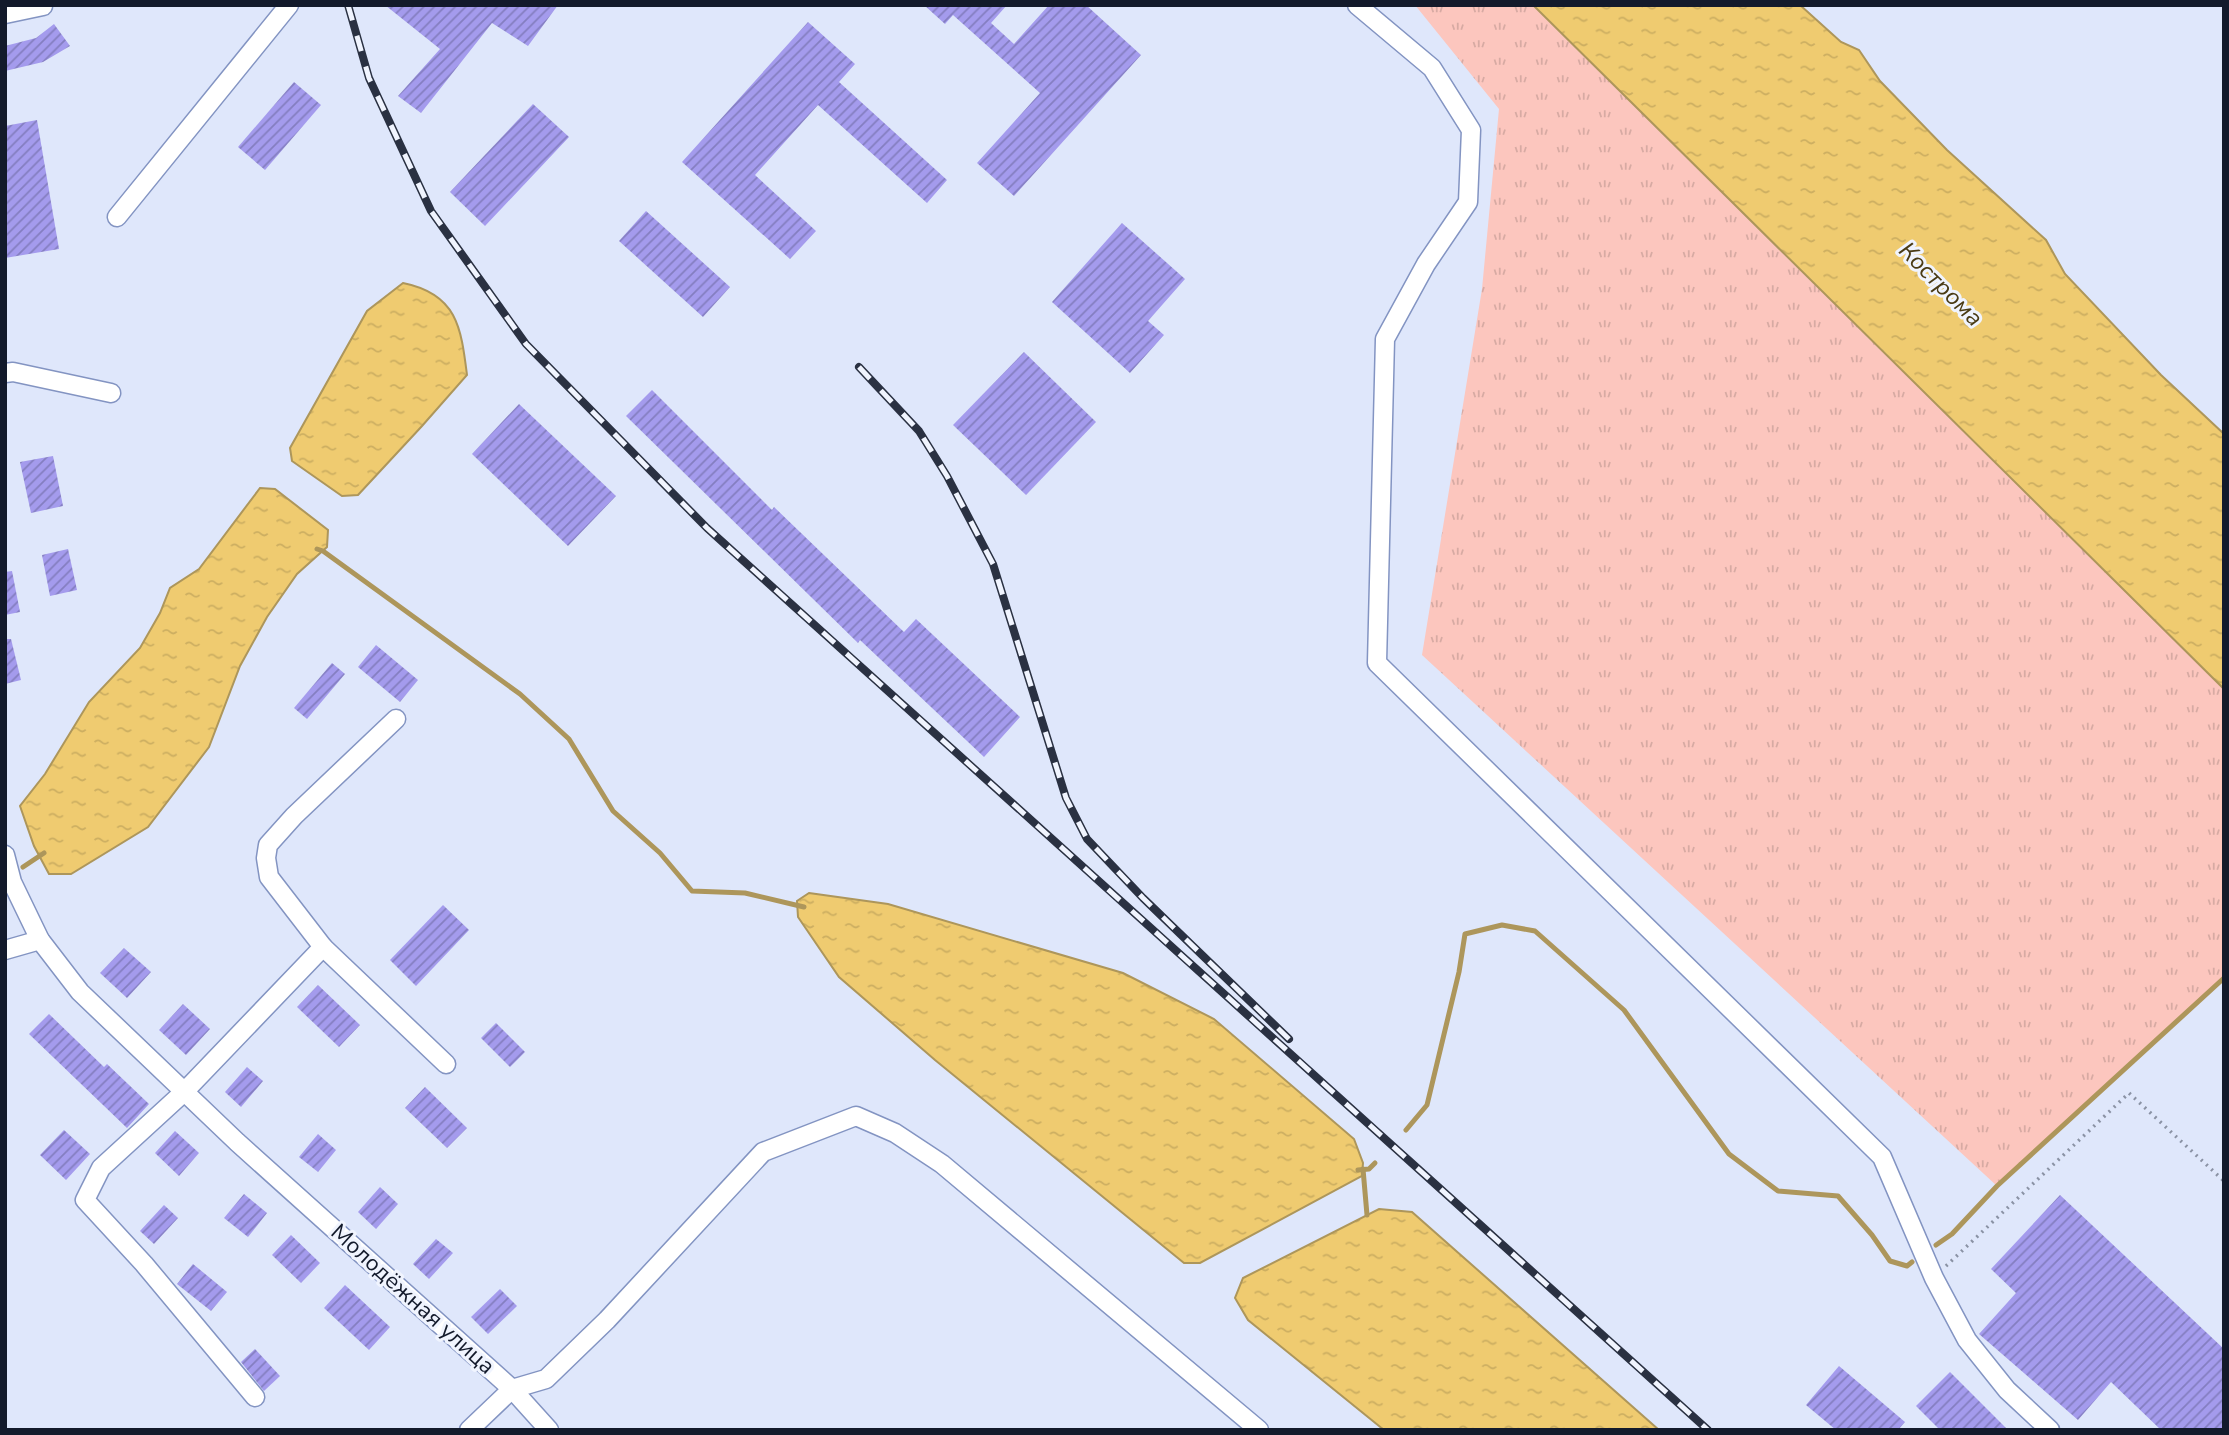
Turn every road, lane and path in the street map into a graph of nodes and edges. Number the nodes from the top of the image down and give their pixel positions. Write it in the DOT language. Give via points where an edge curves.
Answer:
graph roads {
  1 [pos="289,5"];
  2 [pos="1357,5"];
  3 [pos="43,6"];
  4 [pos="5,14"];
  5 [pos="117,217"];
  6 [pos="5,373"];
  7 [pos="111,393"];
  8 [pos="396,719"];
  9 [pos="5,855"];
  10 [pos="40,940"];
  11 [pos="323,947"];
  12 [pos="5,950"];
  13 [pos="446,1063"];
  14 [pos="184,1092"];
  15 [pos="2224,1181"];
  16 [pos="1934,1278"];
  17 [pos="512,1389"];
  18 [pos="255,1397"];
  19 [pos="469,1430"];
  20 [pos="549,1430"];
  21 [pos="1259,1430"];
  22 [pos="2050,1430"];
  1 -- 5 [label="street"];
  2 -- 16 [label="street" via="1432,68 1471,130 1468,202 1426,264 1385,339 1377,663 1882,1157"];
  3 -- 4 [label="street"];
  6 -- 7 [label="street"];
  8 -- 11 [label="street" via="268,845 269,877"];
  9 -- 10 [label="street, Молодёжная улица" via="12,882"];
  10 -- 12 [label="street"];
  10 -- 14 [label="street, Молодёжная улица" via="80,992"];
  11 -- 13 [label="street"];
  11 -- 14 [label="street"];
  14 -- 17 [label="street, Молодёжная улица"];
  14 -- 18 [label="street" via="101,1168 85,1200"];
  15 -- 16 [label="path" via="2129,1093"];
  16 -- 22 [label="street" via="1967,1340 2007,1391"];
  17 -- 19 [label="street"];
  17 -- 20 [label="street"];
  17 -- 21 [label="street, Молодёжная улица" via="546,1379 763,1152 856,1116 895,1133 942,1164"];
}
